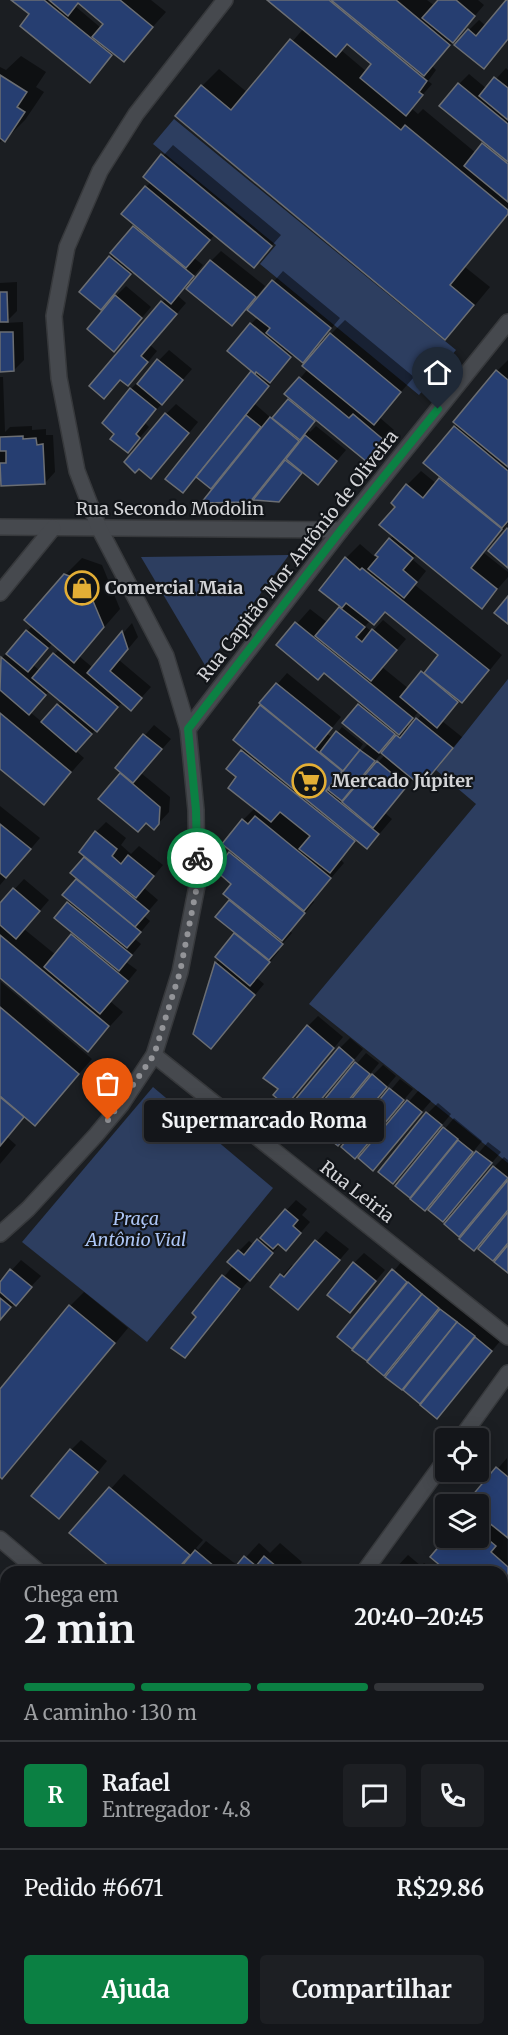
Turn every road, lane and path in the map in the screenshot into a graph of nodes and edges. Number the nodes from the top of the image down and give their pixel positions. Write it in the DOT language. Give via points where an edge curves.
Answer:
graph roads {
  1 [pos="225,0"];
  2 [pos="508,322"];
  3 [pos="0,527"];
  4 [pos="53,528"];
  5 [pos="99,528"];
  6 [pos="341,530"];
  7 [pos="0,593"];
  8 [pos="188,729"];
  9 [pos="154,1055"];
  10 [pos="0,1234"];
  11 [pos="508,1337"];
  12 [pos="508,1373"];
  13 [pos="468,1428"];
  14 [pos="435,1475"];
  15 [pos="0,1539"];
  16 [pos="32,1566"];
  17 [pos="368,1566"];
  1 -- 5 [label="street" via="136,114 100,171 67,247 54,316 58,378 77,471"];
  2 -- 6 [label="street, Rua Capitão Mor Antônio de Oliveira"];
  3 -- 4 [label="street, Rua Secondo Modolin"];
  4 -- 5 [label="street, Rua Secondo Modolin"];
  4 -- 7 [label="street"];
  5 -- 6 [label="street, Rua Secondo Modolin"];
  5 -- 8 [label="street" via="166,656"];
  6 -- 8 [label="street, Rua Capitão Mor Antônio de Oliveira"];
  8 -- 9 [label="street" via="196,810 197,886 180,972"];
  9 -- 10 [label="street" via="96,1135"];
  9 -- 11 [label="street, Rua Leiria"];
  12 -- 13 [label="street"];
  14 -- 17 [label="street"];
  15 -- 16 [label="street"];
}
